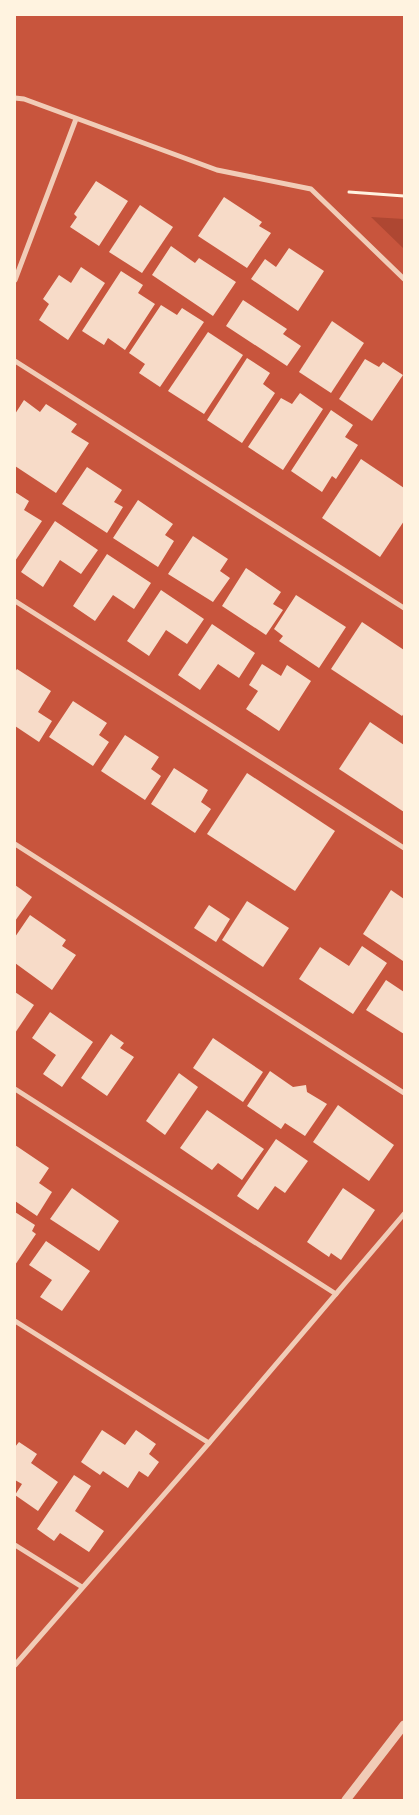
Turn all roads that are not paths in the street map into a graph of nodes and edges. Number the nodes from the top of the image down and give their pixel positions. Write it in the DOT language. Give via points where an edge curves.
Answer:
graph roads {
  1 [pos="15,98"];
  2 [pos="76,119"];
  3 [pos="404,279"];
  4 [pos="15,280"];
  5 [pos="15,361"];
  6 [pos="15,601"];
  7 [pos="404,608"];
  8 [pos="15,844"];
  9 [pos="404,848"];
  10 [pos="15,1089"];
  11 [pos="404,1094"];
  12 [pos="404,1214"];
  13 [pos="336,1294"];
  14 [pos="15,1322"];
  15 [pos="209,1443"];
  16 [pos="15,1545"];
  17 [pos="82,1587"];
  18 [pos="15,1665"];
  19 [pos="404,1725"];
  20 [pos="346,1800"];
  1 -- 2 [label="street"];
  2 -- 3 [label="street" via="217,170 311,189"];
  2 -- 4 [label="street"];
  5 -- 7 [label="street"];
  6 -- 9 [label="street"];
  8 -- 11 [label="street"];
  10 -- 13 [label="street"];
  12 -- 13 [label="street"];
  13 -- 15 [label="street"];
  14 -- 15 [label="street"];
  15 -- 17 [label="street"];
  16 -- 17 [label="street"];
  17 -- 18 [label="street"];
  19 -- 20 [label="street"];
}
